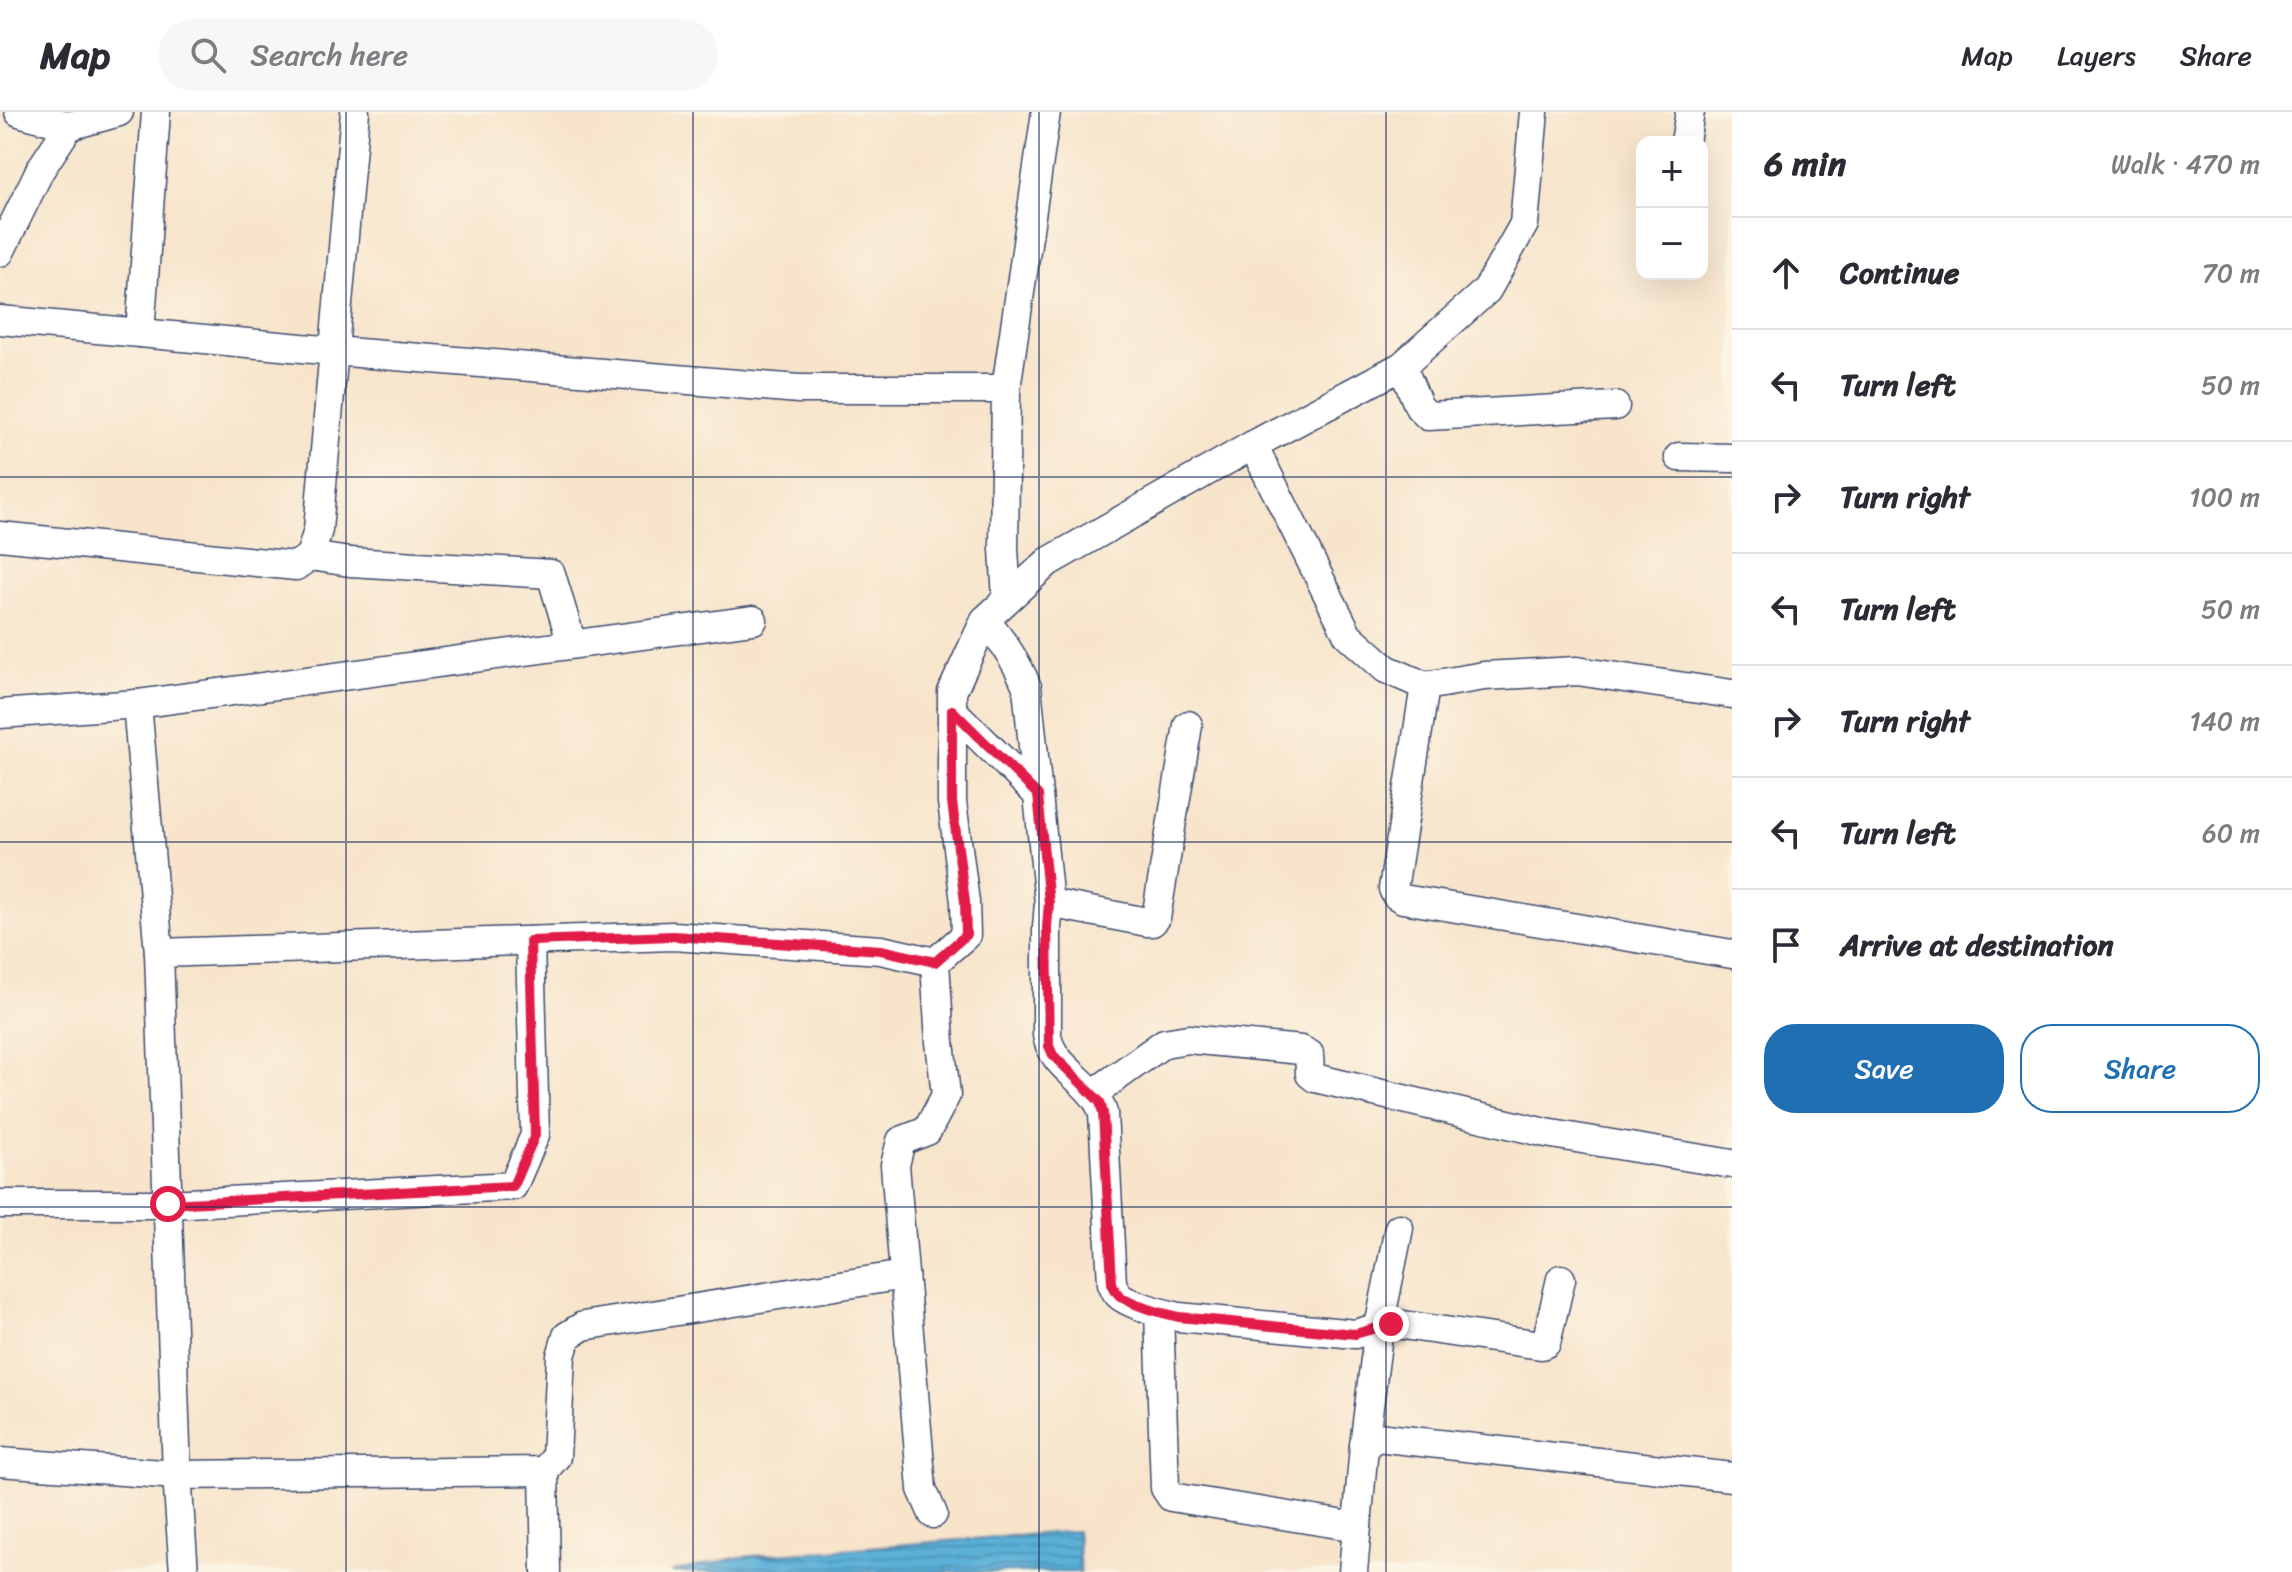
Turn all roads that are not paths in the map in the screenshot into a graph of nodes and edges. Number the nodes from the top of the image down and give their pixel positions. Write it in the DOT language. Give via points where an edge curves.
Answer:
graph roads {
  1 [pos="19,112"];
  2 [pos="119,112"];
  3 [pos="156,112"];
  4 [pos="355,112"];
  5 [pos="1046,112"];
  6 [pos="1534,112"];
  7 [pos="1690,112"];
  8 [pos="69,126"];
  9 [pos="1686,136"];
  10 [pos="0,252"];
  11 [pos="0,320"];
  12 [pos="140,333"];
  13 [pos="334,351"];
  14 [pos="1402,366"];
  15 [pos="1006,389"];
  16 [pos="1615,406"];
  17 [pos="1253,445"];
  18 [pos="1679,457"];
  19 [pos="1732,458"];
  20 [pos="0,536"];
  21 [pos="310,556"];
  22 [pos="1007,599"];
  23 [pos="753,620"];
  24 [pos="985,620"];
  25 [pos="572,644"];
  26 [pos="1425,686"];
  27 [pos="1732,694"];
  28 [pos="137,704"];
  29 [pos="952,710"];
  30 [pos="0,714"];
  31 [pos="1188,725"];
  32 [pos="1038,795"];
  33 [pos="1049,903"];
  34 [pos="530,941"];
  35 [pos="159,953"];
  36 [pos="1732,954"];
  37 [pos="935,962"];
  38 [pos="1093,1094"];
  39 [pos="1732,1164"];
  40 [pos="0,1204"];
  41 [pos="168,1204"];
  42 [pos="1399,1228"];
  43 [pos="904,1275"];
  44 [pos="1561,1279"];
  45 [pos="1159,1312"];
  46 [pos="1379,1327"];
  47 [pos="1364,1446"];
  48 [pos="0,1462"];
  49 [pos="544,1471"];
  50 [pos="177,1475"];
  51 [pos="1732,1477"];
  52 [pos="933,1514"];
  53 [pos="1357,1527"];
  54 [pos="184,1572"];
  55 [pos="546,1572"];
  56 [pos="1353,1572"];
  1 -- 8 [label="street"];
  2 -- 8 [label="street"];
  3 -- 12 [label="street"];
  4 -- 13 [label="street"];
  5 -- 15 [label="street"];
  6 -- 14 [label="street" via="1524,224 1487,290"];
  7 -- 9 [label="street"];
  8 -- 10 [label="street" via="40,170"];
  11 -- 12 [label="street"];
  12 -- 13 [label="street"];
  13 -- 15 [label="street" via="799,389"];
  13 -- 21 [label="street" via="318,530"];
  14 -- 16 [label="street" via="1428,416"];
  14 -- 17 [label="street"];
  15 -- 22 [label="street"];
  17 -- 22 [label="street" via="1048,562"];
  17 -- 26 [label="street" via="1348,635 1386,669"];
  18 -- 19 [label="street"];
  20 -- 21 [label="street" via="296,566"];
  21 -- 25 [label="street" via="551,574"];
  22 -- 24 [label="street"];
  23 -- 25 [label="street"];
  24 -- 29 [label="street" via="952,692"];
  24 -- 32 [label="street" via="1020,668 1027,687"];
  25 -- 28 [label="street"];
  26 -- 27 [label="street" via="1484,676 1577,671"];
  26 -- 36 [label="street" via="1396,895"];
  28 -- 30 [label="street"];
  28 -- 35 [label="street"];
  29 -- 32 [label="street"];
  29 -- 37 [label="street" via="952,802 966,935"];
  31 -- 33 [label="street" via="1156,918 1147,922"];
  32 -- 33 [label="street"];
  33 -- 38 [label="street" via="1049,1046"];
  34 -- 35 [label="street"];
  34 -- 37 [label="street" via="673,936 881,950"];
  34 -- 41 [label="street" via="535,1135 513,1186"];
  35 -- 41 [label="street"];
  37 -- 43 [label="street" via="946,1095 927,1131 901,1141 895,1165"];
  38 -- 39 [label="street" via="1174,1040 1301,1050 1309,1054 1315,1078 1546,1133"];
  38 -- 45 [label="street" via="1103,1113 1112,1283 1122,1298"];
  40 -- 41 [label="street"];
  41 -- 50 [label="street"];
  42 -- 46 [label="street"];
  43 -- 49 [label="street" via="583,1326 567,1336 561,1356 556,1457"];
  43 -- 52 [label="street" via="922,1489"];
  44 -- 46 [label="street" via="1546,1343 1541,1345 1403,1325"];
  45 -- 46 [label="street" via="1355,1334"];
  45 -- 53 [label="street" via="1168,1495"];
  46 -- 47 [label="street"];
  47 -- 51 [label="street" via="1377,1437"];
  47 -- 53 [label="street"];
  48 -- 50 [label="street"];
  49 -- 50 [label="street"];
  49 -- 55 [label="street"];
  50 -- 54 [label="street"];
  53 -- 56 [label="street"];
}
